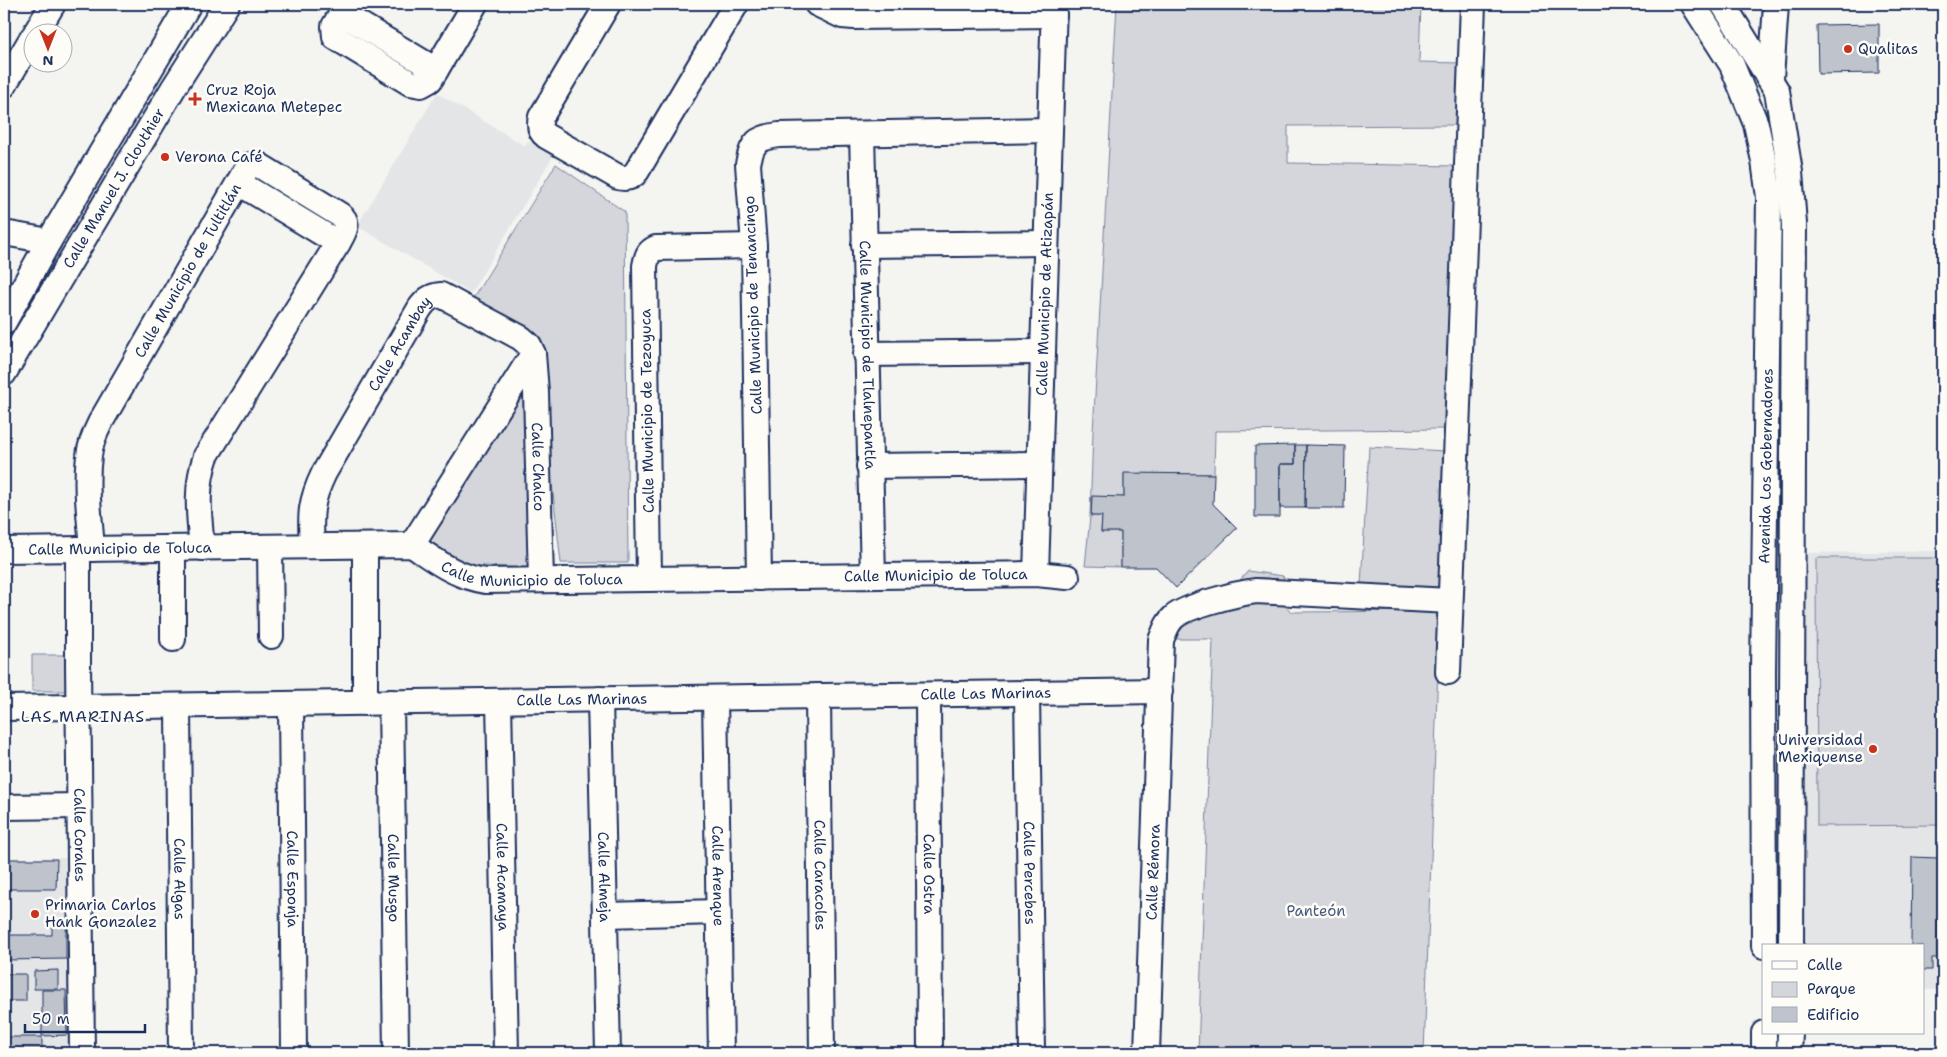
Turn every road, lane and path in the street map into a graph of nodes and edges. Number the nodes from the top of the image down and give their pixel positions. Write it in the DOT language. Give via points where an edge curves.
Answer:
graph roads {
  1 [pos="53,4"];
  2 [pos="188,4"];
  3 [pos="227,4"];
  4 [pos="475,4"];
  5 [pos="608,4"];
  6 [pos="736,4"];
  7 [pos="817,4"];
  8 [pos="1473,4"];
  9 [pos="1693,4"];
  10 [pos="1723,4"];
  11 [pos="1776,4"];
  12 [pos="344,8"];
  13 [pos="1054,10"];
  14 [pos="874,11"];
  15 [pos="42,22"];
  16 [pos="22,52"];
  17 [pos="148,71"];
  18 [pos="7,73"];
  19 [pos="1770,78"];
  20 [pos="174,87"];
  21 [pos="1050,130"];
  22 [pos="862,134"];
  23 [pos="4,233"];
  24 [pos="49,241"];
  25 [pos="1046,243"];
  26 [pos="864,245"];
  27 [pos="754,246"];
  28 [pos="4,322"];
  29 [pos="1042,352"];
  30 [pos="533,354"];
  31 [pos="866,354"];
  32 [pos="4,373"];
  33 [pos="1039,464"];
  34 [pos="869,466"];
  35 [pos="1766,523"];
  36 [pos="1793,523"];
  37 [pos="412,545"];
  38 [pos="312,546"];
  39 [pos="365,546"];
  40 [pos="270,547"];
  41 [pos="173,548"];
  42 [pos="202,548"];
  43 [pos="85,549"];
  44 [pos="4,550"];
  45 [pos="1036,574"];
  46 [pos="873,576"];
  47 [pos="759,578"];
  48 [pos="1067,578"];
  49 [pos="649,579"];
  50 [pos="541,580"];
  51 [pos="1450,601"];
  52 [pos="271,636"];
  53 [pos="173,639"];
  54 [pos="1448,672"];
  55 [pos="1160,691"];
  56 [pos="1027,693"];
  57 [pos="928,694"];
  58 [pos="818,696"];
  59 [pos="714,698"];
  60 [pos="600,699"];
  61 [pos="499,701"];
  62 [pos="391,702"];
  63 [pos="365,703"];
  64 [pos="290,704"];
  65 [pos="178,707"];
  66 [pos="4,708"];
  67 [pos="78,708"];
  68 [pos="79,806"];
  69 [pos="4,807"];
  70 [pos="718,912"];
  71 [pos="606,915"];
  72 [pos="1764,944"];
  73 [pos="1791,944"];
  74 [pos="1764,1034"];
  75 [pos="1790,1034"];
  76 [pos="82,1053"];
  77 [pos="181,1053"];
  78 [pos="294,1053"];
  79 [pos="396,1053"];
  80 [pos="506,1053"];
  81 [pos="608,1053"];
  82 [pos="720,1053"];
  83 [pos="822,1053"];
  84 [pos="930,1053"];
  85 [pos="1032,1053"];
  86 [pos="1147,1053"];
  87 [pos="1764,1053"];
  88 [pos="1789,1053"];
  1 -- 15 [label="street"];
  2 -- 17 [label="street, Calle Manuel J. Clouthier"];
  3 -- 20 [label="street, Calle Manuel J. Clouthier"];
  4 -- 12 [label="street" via="426,84 414,84 335,37 334,26"];
  5 -- 6 [label="street" via="540,124 546,136 618,177 629,178 637,171"];
  7 -- 14 [label="street" via="842,16"];
  8 -- 51 [label="street"];
  9 -- 35 [label="street, Avenida Los Gobernadores" via="1732,65 1756,124 1764,161 1770,236"];
  10 -- 19 [label="street, Avenida Los Gobernadores"];
  11 -- 19 [label="street"];
  13 -- 14 [label="street"];
  13 -- 21 [label="street, Calle Municipio de Atizapán"];
  16 -- 18 [label="street"];
  17 -- 20 [label="street"];
  17 -- 24 [label="street, Calle Manuel J. Clouthier"];
  19 -- 36 [label="street, Avenida Los Gobernadores" via="1777,91 1785,136 1794,224"];
  20 -- 32 [label="street, Calle Manuel J. Clouthier"];
  21 -- 22 [label="street, Calle Municipio de Tenancingo"];
  21 -- 25 [label="street, Calle Municipio de Atizapán"];
  22 -- 26 [label="street, Calle Municipio de Tlalnepantla"];
  22 -- 27 [label="street, Calle Municipio de Tenancingo" via="765,137 756,142 748,164"];
  23 -- 24 [label="street"];
  24 -- 28 [label="street, Calle Manuel J. Clouthier"];
  25 -- 26 [label="street"];
  25 -- 29 [label="street, Calle Municipio de Atizapán"];
  26 -- 31 [label="street, Calle Municipio de Tlalnepantla"];
  27 -- 47 [label="street, Calle Municipio de Tenancingo"];
  27 -- 49 [label="street, Calle Municipio de Tezoyuca" via="656,248 647,256"];
  29 -- 31 [label="street"];
  29 -- 33 [label="street, Calle Municipio de Atizapán"];
  30 -- 37 [label="street"];
  30 -- 38 [label="street, Calle Acambay" via="521,338 447,297 434,295 427,299 315,491 310,520"];
  30 -- 50 [label="street, Calle Chalco"];
  31 -- 34 [label="street, Calle Municipio de Tlalnepantla"];
  33 -- 34 [label="street"];
  33 -- 45 [label="street, Calle Municipio de Atizapán"];
  34 -- 46 [label="street, Calle Municipio de Tlalnepantla"];
  35 -- 36 [label="street"];
  35 -- 72 [label="street, Avenida Los Gobernadores"];
  36 -- 73 [label="street, Avenida Los Gobernadores"];
  37 -- 39 [label="street, Calle Municipio de Toluca"];
  37 -- 50 [label="street, Calle Municipio de Toluca" via="469,579"];
  38 -- 39 [label="street, Calle Municipio de Toluca"];
  38 -- 40 [label="street, Calle Municipio de Toluca"];
  39 -- 63 [label="street"];
  40 -- 42 [label="street, Calle Municipio de Toluca"];
  40 -- 52 [label="street"];
  41 -- 42 [label="street, Calle Municipio de Toluca"];
  41 -- 43 [label="street, Calle Municipio de Toluca"];
  41 -- 53 [label="street"];
  42 -- 43 [label="street, Calle Municipio de Tultitlán" via="198,484 206,456 345,231 344,218 261,165 250,165 100,422 89,456"];
  43 -- 44 [label="street, Calle Municipio de Toluca"];
  43 -- 67 [label="street, Calle Municipio de Tultitlán"];
  45 -- 46 [label="street, Calle Municipio de Toluca"];
  45 -- 48 [label="street, Calle Municipio de Toluca"];
  46 -- 47 [label="street, Calle Municipio de Toluca"];
  47 -- 49 [label="street, Calle Municipio de Toluca"];
  49 -- 50 [label="street, Calle Municipio de Toluca"];
  51 -- 54 [label="street"];
  51 -- 55 [label="street, Calle Rémora" via="1256,592 1186,610 1168,624 1161,640"];
  55 -- 56 [label="street, Calle Las Marinas"];
  55 -- 86 [label="street, Calle Rémora"];
  56 -- 57 [label="street, Calle Las Marinas"];
  56 -- 85 [label="street, Calle Percebes"];
  57 -- 58 [label="street, Calle Las Marinas"];
  57 -- 84 [label="street, Calle Ostra"];
  58 -- 59 [label="street, Calle Las Marinas"];
  58 -- 83 [label="street, Calle Caracoles"];
  59 -- 60 [label="street, Calle Las Marinas"];
  59 -- 70 [label="street, Calle Arenque"];
  60 -- 61 [label="street, Calle Las Marinas"];
  60 -- 71 [label="street, Calle Almeja"];
  61 -- 62 [label="street, Calle Las Marinas"];
  61 -- 80 [label="street, Calle Acamaya"];
  62 -- 63 [label="street, Calle Las Marinas"];
  62 -- 79 [label="street, Calle Musgo"];
  63 -- 64 [label="street, Calle Las Marinas"];
  64 -- 65 [label="street, Calle Las Marinas"];
  64 -- 78 [label="street, Calle Esponja"];
  65 -- 67 [label="street, Calle Las Marinas"];
  65 -- 77 [label="street, Calle Algas"];
  66 -- 67 [label="street, Calle Las Marinas"];
  67 -- 68 [label="street, Calle Corales"];
  68 -- 69 [label="street"];
  68 -- 76 [label="street, Calle Corales"];
  70 -- 71 [label="street"];
  70 -- 82 [label="street, Calle Arenque"];
  71 -- 81 [label="street, Calle Almeja"];
  74 -- 87 [label="street"];
  75 -- 88 [label="street"];
}
